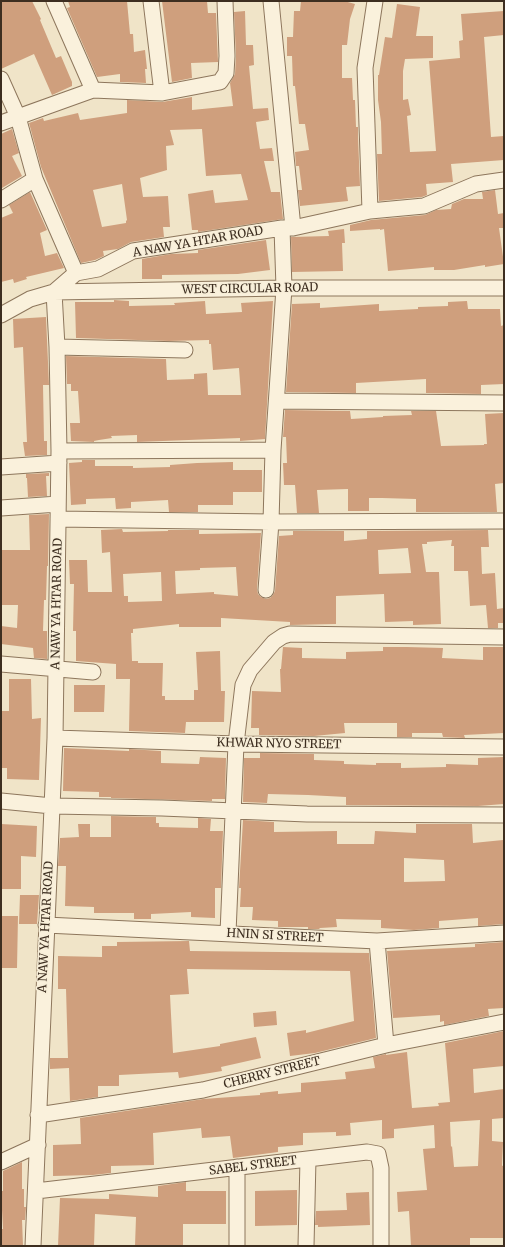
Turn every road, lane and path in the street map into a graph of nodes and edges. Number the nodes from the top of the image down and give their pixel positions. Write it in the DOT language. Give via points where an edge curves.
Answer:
graph roads {
  1 [pos="54,1"];
  2 [pos="152,1"];
  3 [pos="225,1"];
  4 [pos="271,1"];
  5 [pos="375,1"];
  6 [pos="1,79"];
  7 [pos="93,90"];
  8 [pos="162,92"];
  9 [pos="18,117"];
  10 [pos="1,123"];
  11 [pos="35,179"];
  12 [pos="504,180"];
  13 [pos="1,200"];
  14 [pos="370,211"];
  15 [pos="287,228"];
  16 [pos="76,273"];
  17 [pos="284,288"];
  18 [pos="504,288"];
  19 [pos="54,292"];
  20 [pos="1,314"];
  21 [pos="57,347"];
  22 [pos="185,350"];
  23 [pos="277,401"];
  24 [pos="504,403"];
  25 [pos="272,450"];
  26 [pos="59,457"];
  27 [pos="1,467"];
  28 [pos="1,508"];
  29 [pos="58,512"];
  30 [pos="271,522"];
  31 [pos="504,522"];
  32 [pos="266,590"];
  33 [pos="504,637"];
  34 [pos="1,664"];
  35 [pos="56,669"];
  36 [pos="93,672"];
  37 [pos="55,738"];
  38 [pos="236,744"];
  39 [pos="504,747"];
  40 [pos="1,801"];
  41 [pos="52,806"];
  42 [pos="234,811"];
  43 [pos="504,815"];
  44 [pos="46,924"];
  45 [pos="228,933"];
  46 [pos="504,933"];
  47 [pos="378,941"];
  48 [pos="504,1022"];
  49 [pos="386,1045"];
  50 [pos="38,1115"];
  51 [pos="38,1145"];
  52 [pos="308,1159"];
  53 [pos="1,1162"];
  54 [pos="237,1167"];
  55 [pos="36,1191"];
  56 [pos="33,1246"];
  57 [pos="237,1246"];
  58 [pos="306,1246"];
  59 [pos="380,1246"];
  1 -- 7 [label="street"];
  2 -- 8 [label="street"];
  3 -- 8 [label="street" via="226,73 220,82"];
  4 -- 15 [label="street"];
  5 -- 14 [label="street" via="365,68"];
  6 -- 9 [label="street"];
  7 -- 8 [label="street"];
  7 -- 9 [label="street"];
  9 -- 10 [label="street"];
  9 -- 11 [label="street"];
  11 -- 13 [label="street"];
  11 -- 16 [label="street"];
  12 -- 14 [label="street, A NAW YA HTAR ROAD" via="476,184 424,206"];
  14 -- 15 [label="street, A NAW YA HTAR ROAD"];
  15 -- 16 [label="street, A NAW YA HTAR ROAD" via="133,251 98,269"];
  15 -- 17 [label="street"];
  16 -- 19 [label="street"];
  17 -- 18 [label="street, WEST CIRCULAR ROAD"];
  17 -- 19 [label="street, WEST CIRCULAR ROAD"];
  17 -- 23 [label="street"];
  19 -- 20 [label="street, WEST CIRCULAR ROAD" via="30,299"];
  19 -- 21 [label="street, A NAW YA HTAR ROAD"];
  21 -- 22 [label="street"];
  21 -- 26 [label="street, A NAW YA HTAR ROAD"];
  23 -- 24 [label="street"];
  23 -- 25 [label="street"];
  25 -- 26 [label="street"];
  25 -- 30 [label="street"];
  26 -- 27 [label="street"];
  26 -- 29 [label="street, A NAW YA HTAR ROAD"];
  28 -- 29 [label="street"];
  29 -- 30 [label="street"];
  29 -- 35 [label="street, A NAW YA HTAR ROAD"];
  30 -- 31 [label="street"];
  30 -- 32 [label="street"];
  33 -- 38 [label="street" via="290,634 283,636 274,642 250,670 243,685"];
  34 -- 35 [label="street"];
  35 -- 36 [label="street"];
  35 -- 37 [label="street, A NAW YA HTAR ROAD"];
  37 -- 38 [label="street, KHWAR NYO STREET"];
  37 -- 41 [label="street, A NAW YA HTAR ROAD"];
  38 -- 39 [label="street, KHWAR NYO STREET"];
  38 -- 42 [label="street"];
  40 -- 41 [label="street"];
  41 -- 42 [label="street"];
  41 -- 44 [label="street, A NAW YA HTAR ROAD"];
  42 -- 43 [label="street"];
  42 -- 45 [label="street"];
  44 -- 45 [label="street, HNIN SI STREET"];
  44 -- 50 [label="street, A NAW YA HTAR ROAD"];
  45 -- 47 [label="street, HNIN SI STREET"];
  46 -- 47 [label="street, HNIN SI STREET"];
  47 -- 49 [label="street"];
  48 -- 49 [label="street, CHERRY STREET"];
  49 -- 50 [label="street, CHERRY STREET" via="203,1090"];
  50 -- 51 [label="street, A NAW YA HTAR ROAD"];
  51 -- 53 [label="street"];
  51 -- 55 [label="street, A NAW YA HTAR ROAD"];
  52 -- 54 [label="street, SABEL STREET"];
  52 -- 58 [label="street"];
  52 -- 59 [label="street, SABEL STREET" via="367,1152 378,1154 381,1168"];
  54 -- 55 [label="street, SABEL STREET"];
  54 -- 57 [label="street"];
  55 -- 56 [label="street, A NAW YA HTAR ROAD"];
}
